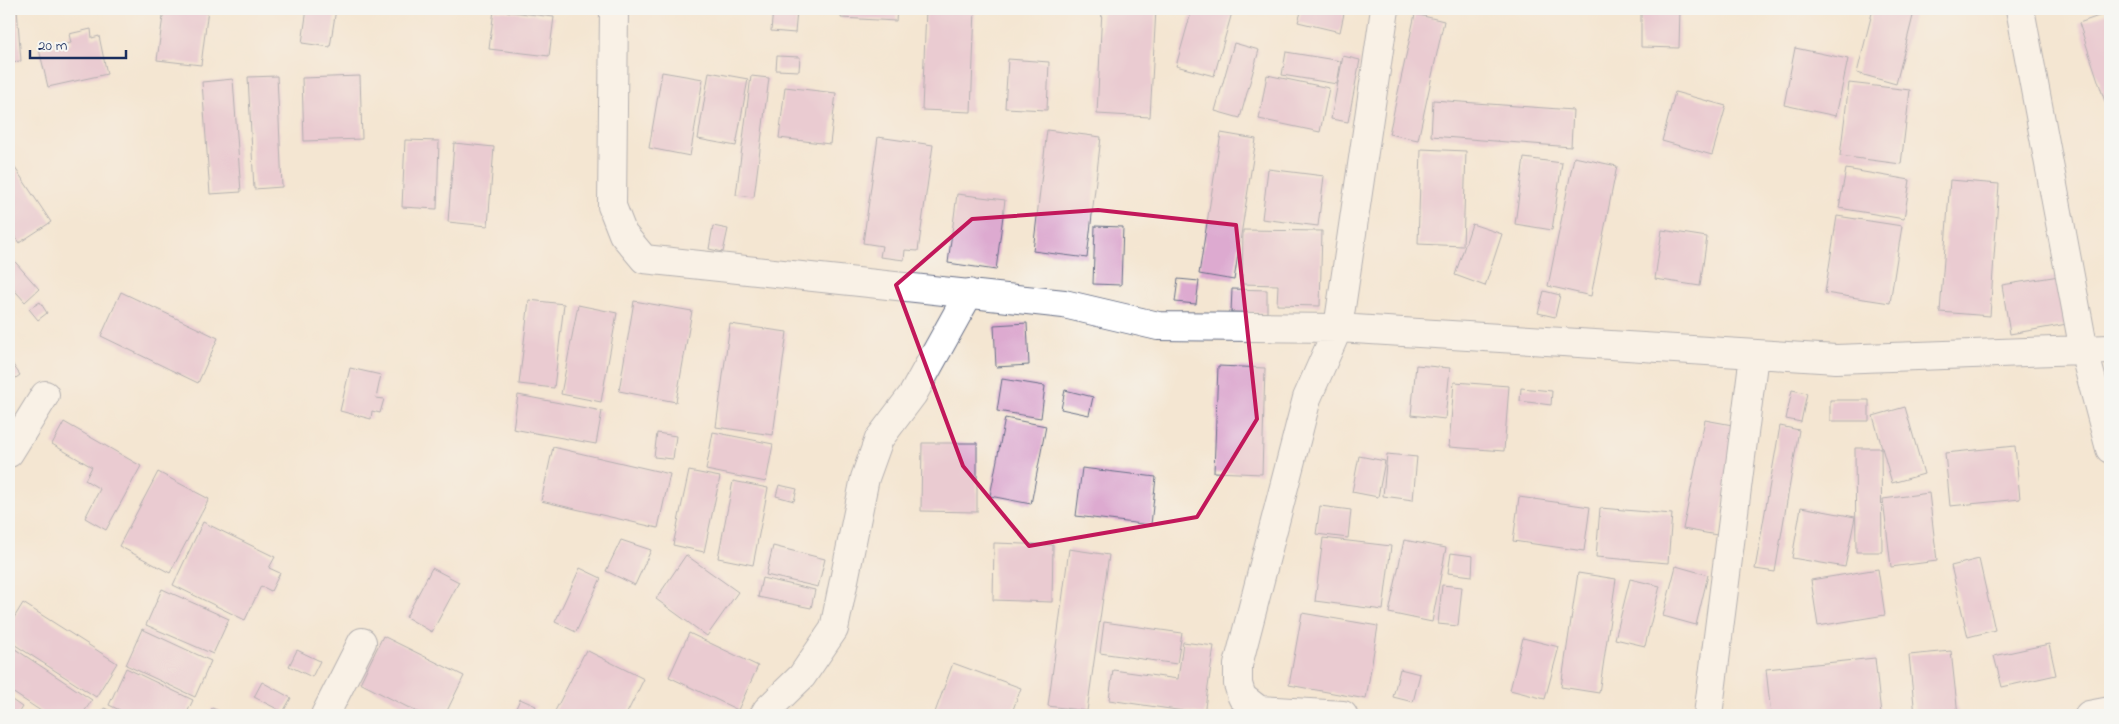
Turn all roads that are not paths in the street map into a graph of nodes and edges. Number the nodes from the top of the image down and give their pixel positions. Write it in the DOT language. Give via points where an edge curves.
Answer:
graph roads {
  1 [pos="614,9"];
  2 [pos="1385,9"];
  3 [pos="2020,9"];
  4 [pos="968,294"];
  5 [pos="1338,328"];
  6 [pos="2097,350"];
  7 [pos="1754,355"];
  8 [pos="45,395"];
  9 [pos="2110,449"];
  10 [pos="9,453"];
  11 [pos="362,642"];
  12 [pos="2110,711"];
  13 [pos="324,715"];
  14 [pos="764,715"];
  15 [pos="1343,715"];
  16 [pos="1708,715"];
  17 [pos="2089,715"];
  1 -- 4 [label="street" via="612,206 623,234 644,259"];
  2 -- 5 [label="street"];
  3 -- 6 [label="street"];
  4 -- 5 [label="street" via="1064,304 1158,326"];
  4 -- 14 [label="street" via="913,394 879,439 865,478 834,629 802,676"];
  5 -- 7 [label="street"];
  5 -- 15 [label="street" via="1307,398 1238,666 1238,684 1242,697 1259,710"];
  6 -- 7 [label="street" via="1836,359"];
  6 -- 9 [label="street"];
  7 -- 16 [label="street"];
  8 -- 10 [label="street"];
  11 -- 13 [label="street"];
  12 -- 17 [label="street"];
}
